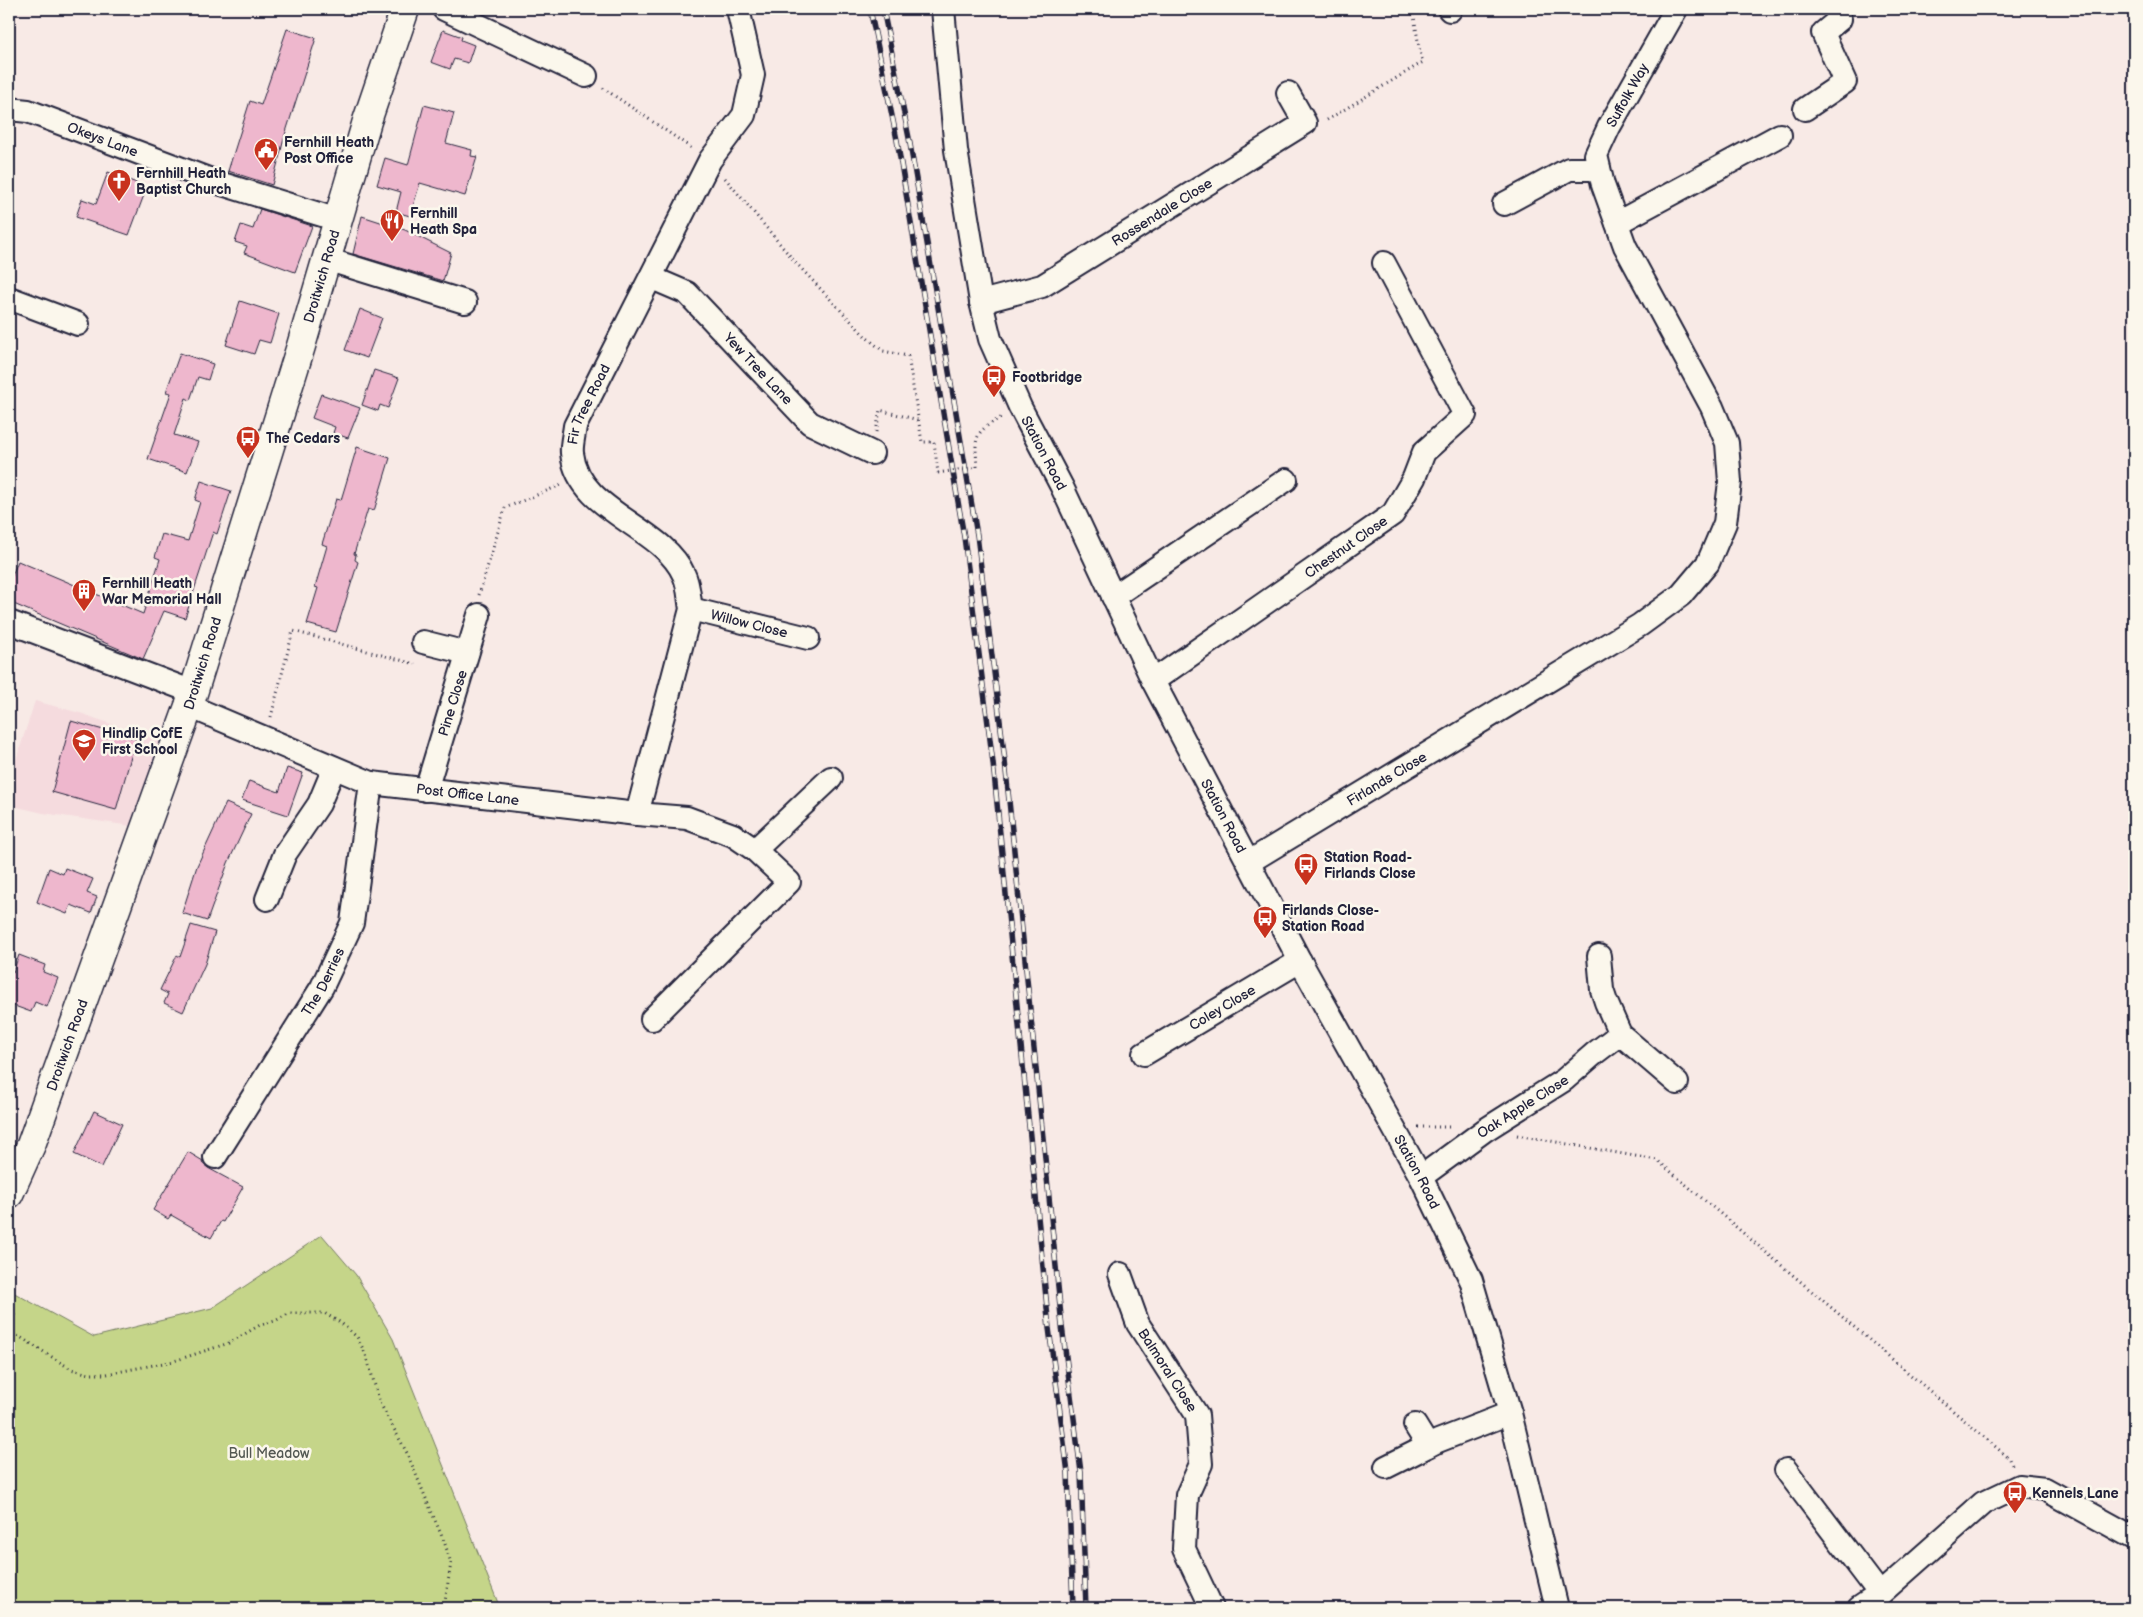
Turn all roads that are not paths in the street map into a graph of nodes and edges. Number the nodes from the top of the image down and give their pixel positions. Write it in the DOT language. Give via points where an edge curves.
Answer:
graph roads {
  1 [pos="405,9"];
  2 [pos="444,9"];
  3 [pos="738,9"];
  4 [pos="943,9"];
  5 [pos="1673,10"];
  6 [pos="1837,14"];
  7 [pos="586,76"];
  8 [pos="1288,92"];
  9 [pos="9,109"];
  10 [pos="1805,109"];
  11 [pos="1780,134"];
  12 [pos="1601,177"];
  13 [pos="1504,204"];
  14 [pos="338,220"];
  15 [pos="1617,223"];
  16 [pos="326,259"];
  17 [pos="1384,263"];
  18 [pos="652,278"];
  19 [pos="9,298"];
  20 [pos="466,302"];
  21 [pos="981,302"];
  22 [pos="78,324"];
  23 [pos="872,453"];
  24 [pos="1286,480"];
  25 [pos="1113,596"];
  26 [pos="691,609"];
  27 [pos="479,615"];
  28 [pos="9,622"];
  29 [pos="808,638"];
  30 [pos="426,643"];
  31 [pos="467,653"];
  32 [pos="1153,681"];
  33 [pos="191,699"];
  34 [pos="334,768"];
  35 [pos="831,778"];
  36 [pos="371,783"];
  37 [pos="426,790"];
  38 [pos="637,814"];
  39 [pos="755,850"];
  40 [pos="1250,862"];
  41 [pos="267,899"];
  42 [pos="1599,956"];
  43 [pos="1300,961"];
  44 [pos="652,1018"];
  45 [pos="1620,1034"];
  46 [pos="1144,1054"];
  47 [pos="1677,1083"];
  48 [pos="215,1157"];
  49 [pos="1421,1177"];
  50 [pos="10,1190"];
  51 [pos="1120,1274"];
  52 [pos="1510,1412"];
  53 [pos="1415,1425"];
  54 [pos="1428,1446"];
  55 [pos="1386,1467"];
  56 [pos="1786,1470"];
  57 [pos="2134,1538"];
  58 [pos="1880,1594"];
  59 [pos="1212,1608"];
  60 [pos="1557,1608"];
  61 [pos="1859,1608"];
  1 -- 14 [label="main road, Droitwich Road"];
  2 -- 7 [label="street"];
  3 -- 18 [label="street, Fir Tree Road" via="753,75 744,115 710,160"];
  4 -- 21 [label="street, Station Road" via="956,150"];
  5 -- 12 [label="street, Suffolk Way" via="1596,155"];
  6 -- 10 [label="street" via="1822,33 1845,82"];
  8 -- 21 [label="street, Rossendale Close" via="1305,123 1042,286"];
  9 -- 14 [label="street, Okeys Lane" via="28,112 219,183"];
  11 -- 15 [label="street"];
  12 -- 13 [label="street" via="1569,169"];
  12 -- 15 [label="street, Firlands Close"];
  14 -- 16 [label="main road, Droitwich Road"];
  15 -- 40 [label="street, Firlands Close" via="1625,246 1712,407 1727,444 1730,482 1725,523 1708,563 1681,595 1640,626"];
  16 -- 20 [label="street"];
  16 -- 33 [label="main road, Droitwich Road"];
  17 -- 32 [label="street, Chestnut Close" via="1465,415 1424,452 1394,514"];
  18 -- 23 [label="street, Yew Tree Lane" via="687,293 810,423"];
  18 -- 26 [label="street, Fir Tree Road" via="575,426 572,453 579,477 588,489 670,555 685,576"];
  19 -- 22 [label="street"];
  21 -- 25 [label="street, Station Road" via="990,339 1020,406"];
  24 -- 25 [label="street"];
  25 -- 32 [label="street, Station Road"];
  26 -- 29 [label="street, Willow Close"];
  26 -- 38 [label="street, Fir Tree Road"];
  27 -- 31 [label="street, Pine Close"];
  28 -- 33 [label="street, Post Office Lane"];
  30 -- 31 [label="street"];
  31 -- 37 [label="street, Pine Close"];
  32 -- 40 [label="street, Station Road"];
  33 -- 34 [label="street, Post Office Lane" via="265,739"];
  33 -- 50 [label="main road, Droitwich Road" via="32,1145"];
  34 -- 36 [label="street, Post Office Lane"];
  34 -- 41 [label="street" via="318,804 285,854"];
  35 -- 39 [label="street"];
  36 -- 37 [label="street, Post Office Lane"];
  36 -- 48 [label="street, The Derries" via="352,923 322,987"];
  37 -- 38 [label="street, Post Office Lane"];
  38 -- 39 [label="street, Post Office Lane" via="687,818 733,835"];
  39 -- 44 [label="street, Post Office Lane" via="789,882"];
  40 -- 43 [label="street, Station Road"];
  42 -- 45 [label="street" via="1602,990"];
  43 -- 46 [label="street, Coley Close"];
  43 -- 49 [label="street, Station Road"];
  45 -- 47 [label="street"];
  45 -- 49 [label="street, Oak Apple Close" via="1564,1080 1485,1130"];
  49 -- 52 [label="street, Station Road" via="1471,1280"];
  51 -- 59 [label="street, Balmoral Close" via="1138,1324 1197,1415 1201,1464 1187,1495 1184,1549"];
  52 -- 54 [label="street"];
  52 -- 60 [label="street, Station Road"];
  53 -- 54 [label="street"];
  54 -- 55 [label="street"];
  56 -- 58 [label="street"];
  57 -- 58 [label="street" via="2045,1489 2020,1486 1983,1503"];
  58 -- 61 [label="street"];
}
